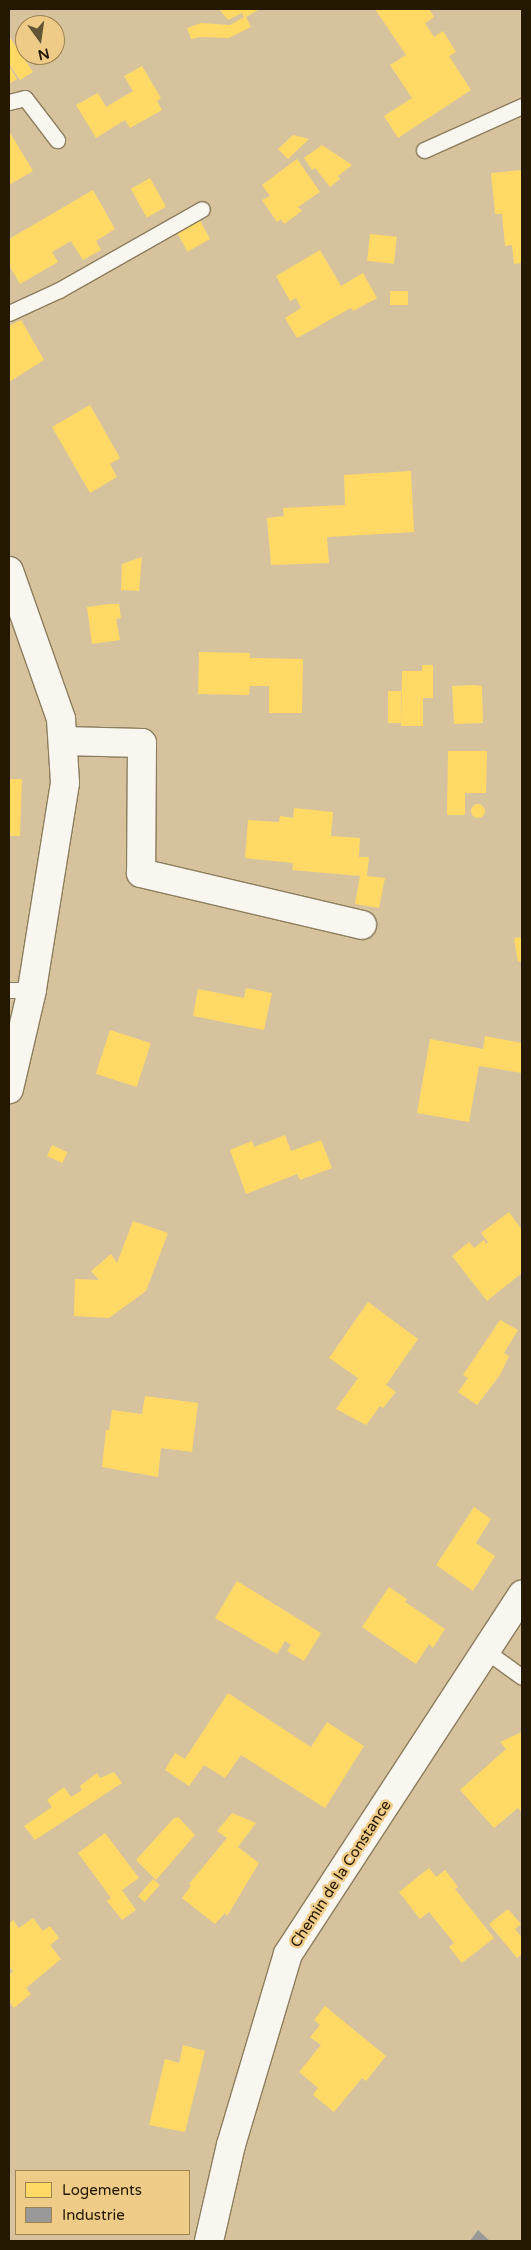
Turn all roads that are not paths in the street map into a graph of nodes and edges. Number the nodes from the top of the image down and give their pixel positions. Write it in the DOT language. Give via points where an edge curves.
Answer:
graph roads {
  1 [pos="9,102"];
  2 [pos="522,106"];
  3 [pos="57,140"];
  4 [pos="424,150"];
  5 [pos="202,209"];
  6 [pos="9,312"];
  7 [pos="9,571"];
  8 [pos="62,741"];
  9 [pos="362,925"];
  10 [pos="21,990"];
  11 [pos="16,1025"];
  12 [pos="9,1089"];
  13 [pos="522,1595"];
  14 [pos="486,1651"];
  15 [pos="522,1677"];
  16 [pos="209,2241"];
  1 -- 3 [label="lane" via="25,98"];
  2 -- 4 [label="lane"];
  5 -- 6 [label="lane" via="59,290"];
  7 -- 8 [label="street" via="61,719"];
  8 -- 9 [label="street" via="142,743 141,873"];
  8 -- 10 [label="street" via="65,783"];
  10 -- 11 [label="street"];
  11 -- 12 [label="street"];
  13 -- 14 [label="street, Chemin de la Constance"];
  14 -- 15 [label="lane"];
  14 -- 16 [label="street, Chemin de la Constance" via="288,1954 232,2146"];
}
